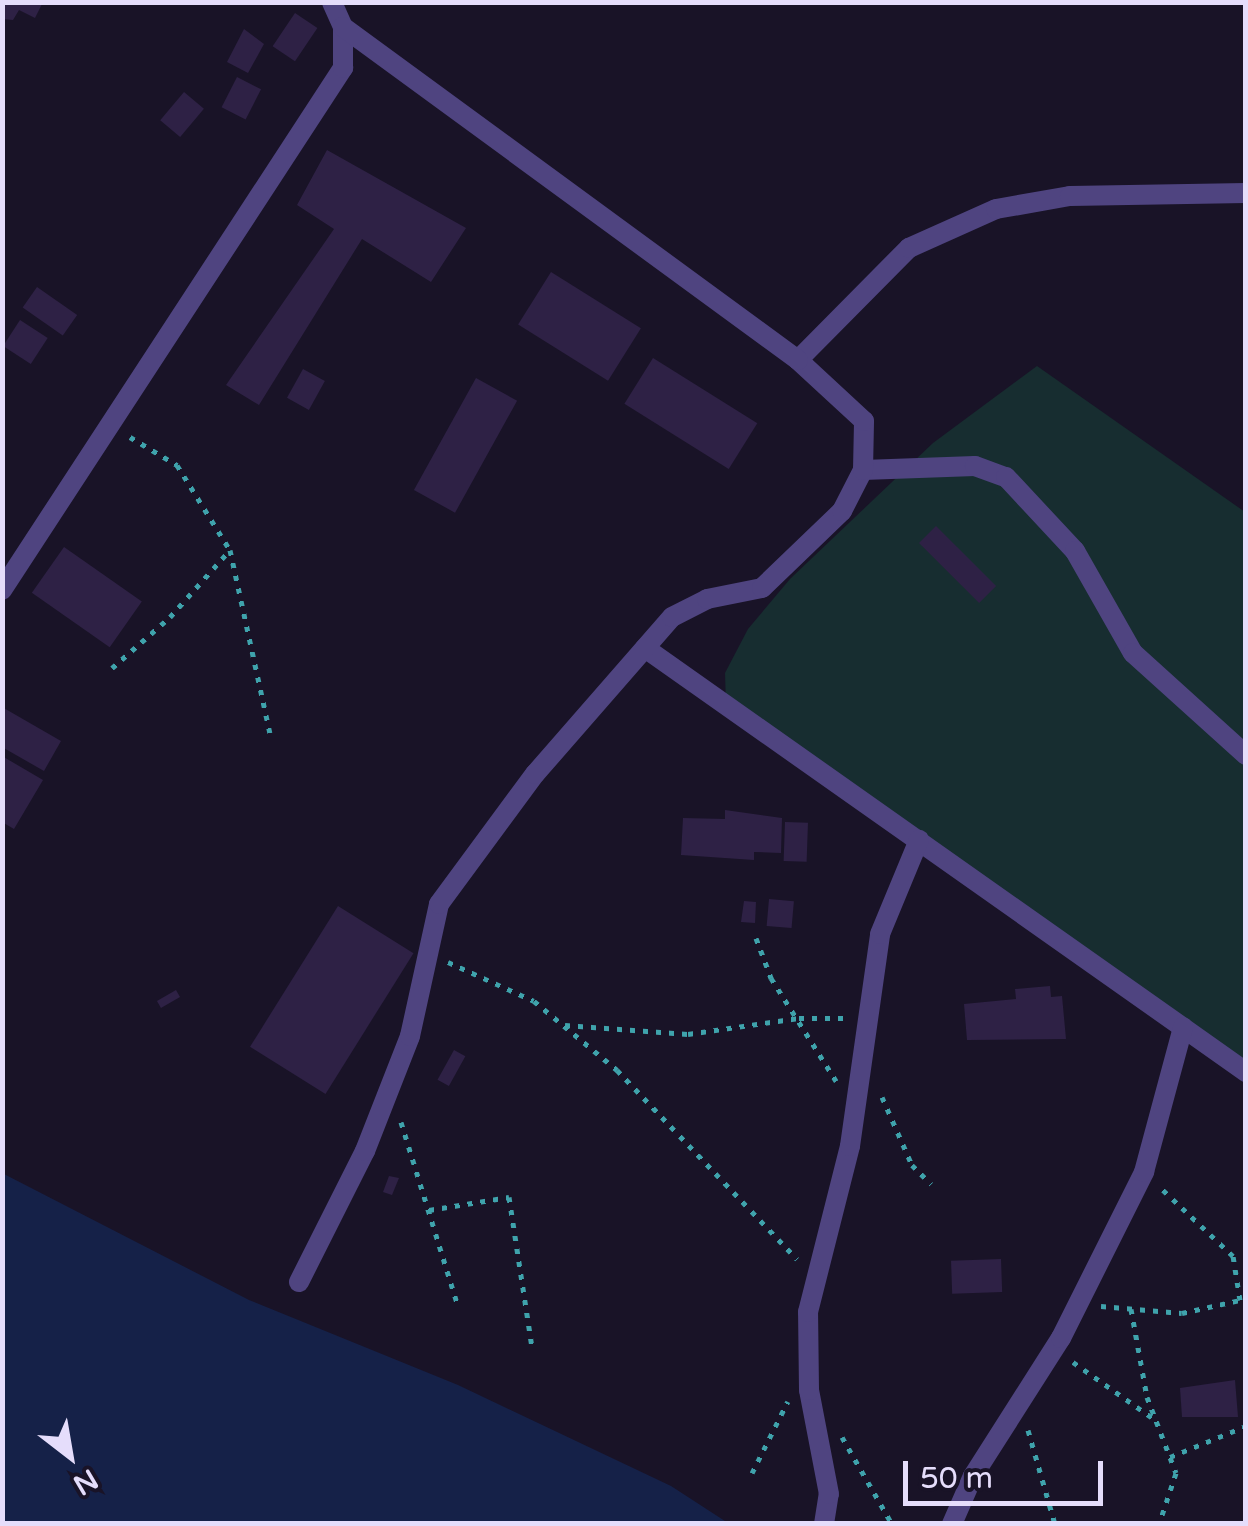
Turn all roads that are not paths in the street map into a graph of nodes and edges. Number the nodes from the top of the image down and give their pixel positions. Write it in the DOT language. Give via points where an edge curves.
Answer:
graph roads {
  1 [pos="332,2"];
  2 [pos="343,27"];
  3 [pos="1246,193"];
  4 [pos="798,360"];
  5 [pos="864,470"];
  6 [pos="2,590"];
  7 [pos="645,648"];
  8 [pos="1246,755"];
  9 [pos="920,840"];
  10 [pos="1183,1027"];
  11 [pos="1246,1072"];
  12 [pos="299,1282"];
  13 [pos="824,1524"];
  14 [pos="952,1524"];
  1 -- 2 [label="street"];
  2 -- 4 [label="street"];
  2 -- 6 [label="street" via="343,68"];
  3 -- 4 [label="street" via="1070,196 996,210 909,248"];
  4 -- 5 [label="street" via="864,421"];
  5 -- 7 [label="street" via="842,511 762,588 707,599 672,617"];
  5 -- 8 [label="street" via="974,466 1006,477 1076,550 1132,653"];
  7 -- 9 [label="street"];
  7 -- 12 [label="street" via="534,774 439,904 410,1036"];
  9 -- 10 [label="street"];
  9 -- 13 [label="street" via="880,934 850,1146 808,1312 808,1363 829,1494"];
  10 -- 11 [label="street"];
  10 -- 14 [label="street" via="1144,1172 1054,1349"];
}
